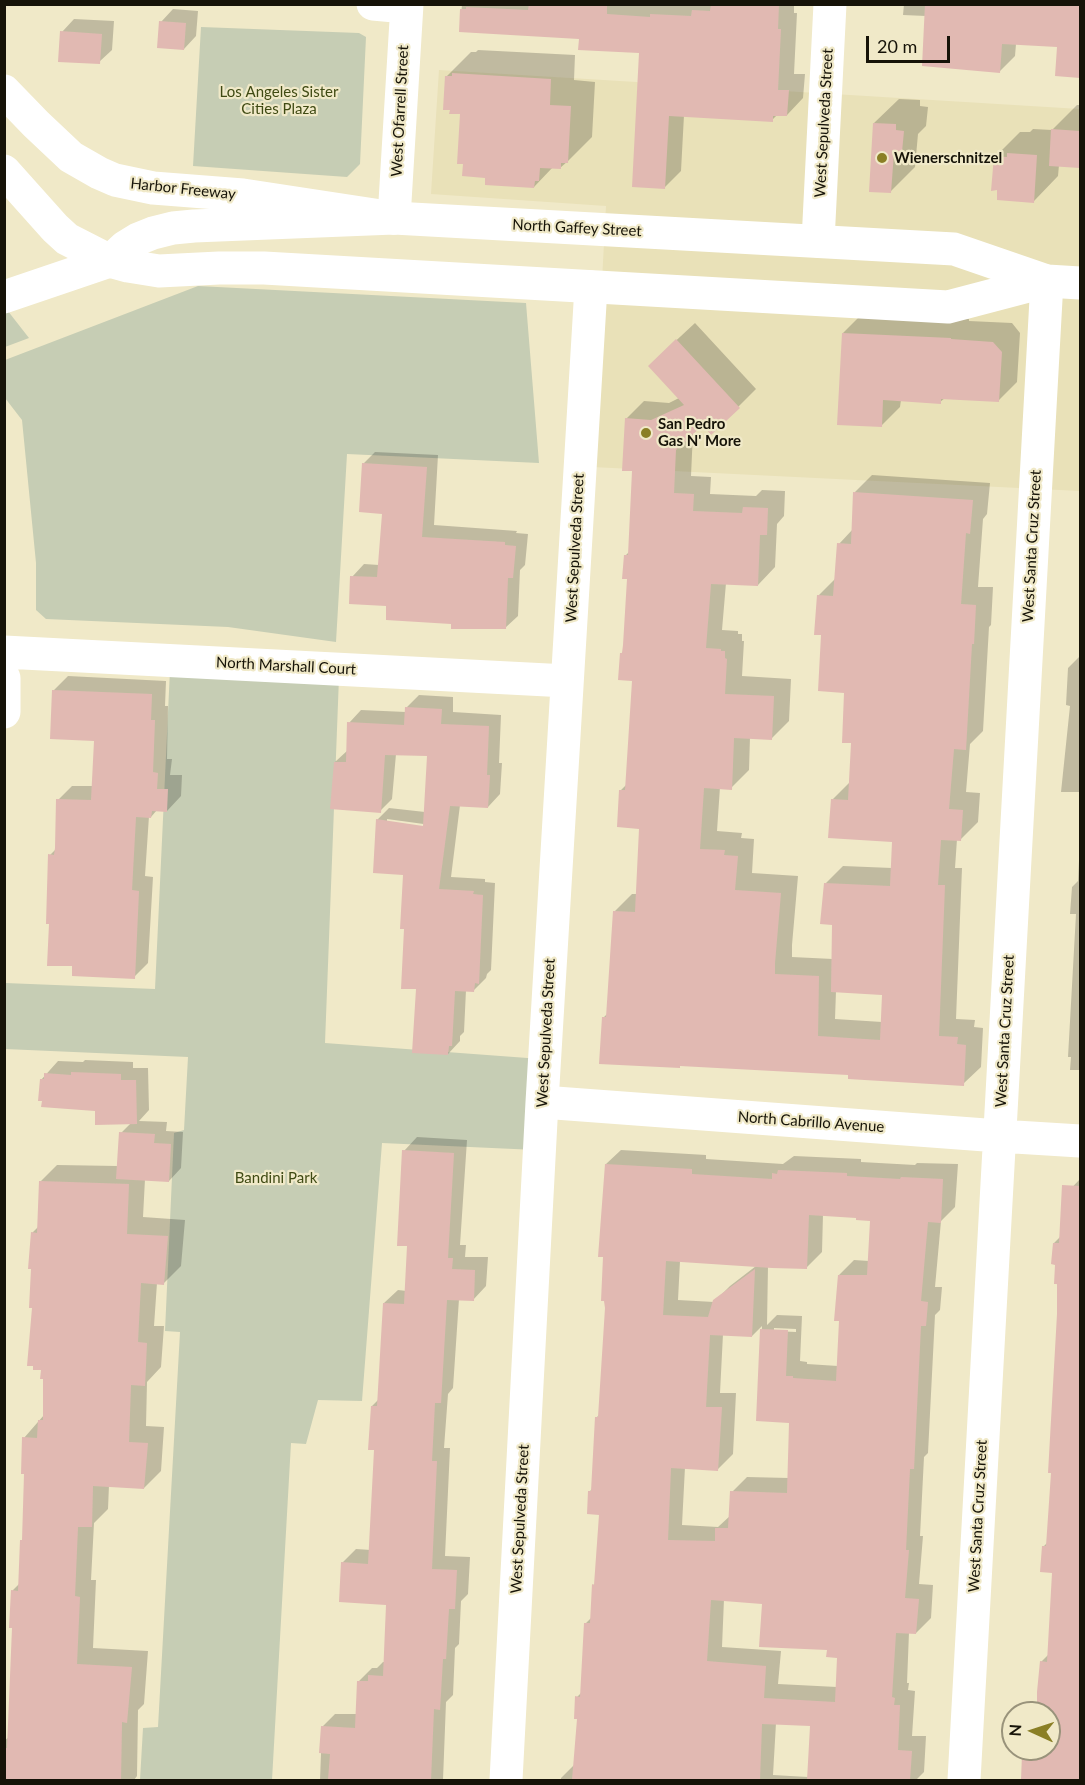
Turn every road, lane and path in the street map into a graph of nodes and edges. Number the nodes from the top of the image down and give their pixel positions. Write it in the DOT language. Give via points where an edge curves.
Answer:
graph roads {
  1 [pos="373,4"];
  2 [pos="830,4"];
  3 [pos="407,6"];
  4 [pos="4,91"];
  5 [pos="4,171"];
  6 [pos="394,218"];
  7 [pos="818,241"];
  8 [pos="110,261"];
  9 [pos="1047,281"];
  10 [pos="1080,283"];
  11 [pos="591,287"];
  12 [pos="4,297"];
  13 [pos="4,652"];
  14 [pos="4,678"];
  15 [pos="567,681"];
  16 [pos="4,712"];
  17 [pos="542,1102"];
  18 [pos="999,1136"];
  19 [pos="1080,1141"];
  20 [pos="506,1780"];
  21 [pos="964,1780"];
  1 -- 3 [label="main road"];
  2 -- 7 [label="main road, West Sepulveda Street"];
  3 -- 6 [label="main road, West Ofarrell Street"];
  4 -- 6 [label="main road, Harbor Freeway" via="71,157 115,180"];
  5 -- 8 [label="main road" via="55,228"];
  6 -- 7 [label="main road, North Gaffey Street"];
  6 -- 8 [label="main road, North Gaffey Street" via="173,228 138,239"];
  7 -- 9 [label="main road, North Gaffey Street" via="954,249"];
  8 -- 11 [label="main road, North Gaffey Street" via="159,271 264,268"];
  8 -- 12 [label="main road, North Gaffey Street"];
  9 -- 10 [label="main road, North Gaffey Street"];
  9 -- 11 [label="main road, North Gaffey Street" via="948,307"];
  9 -- 18 [label="main road, West Santa Cruz Street"];
  11 -- 15 [label="main road, West Sepulveda Street"];
  13 -- 15 [label="main road, North Marshall Court"];
  14 -- 16 [label="main road"];
  15 -- 17 [label="main road, West Sepulveda Street"];
  17 -- 18 [label="main road, North Cabrillo Avenue"];
  17 -- 20 [label="main road, West Sepulveda Street"];
  18 -- 19 [label="main road, North Cabrillo Avenue"];
  18 -- 21 [label="main road, West Santa Cruz Street"];
}
